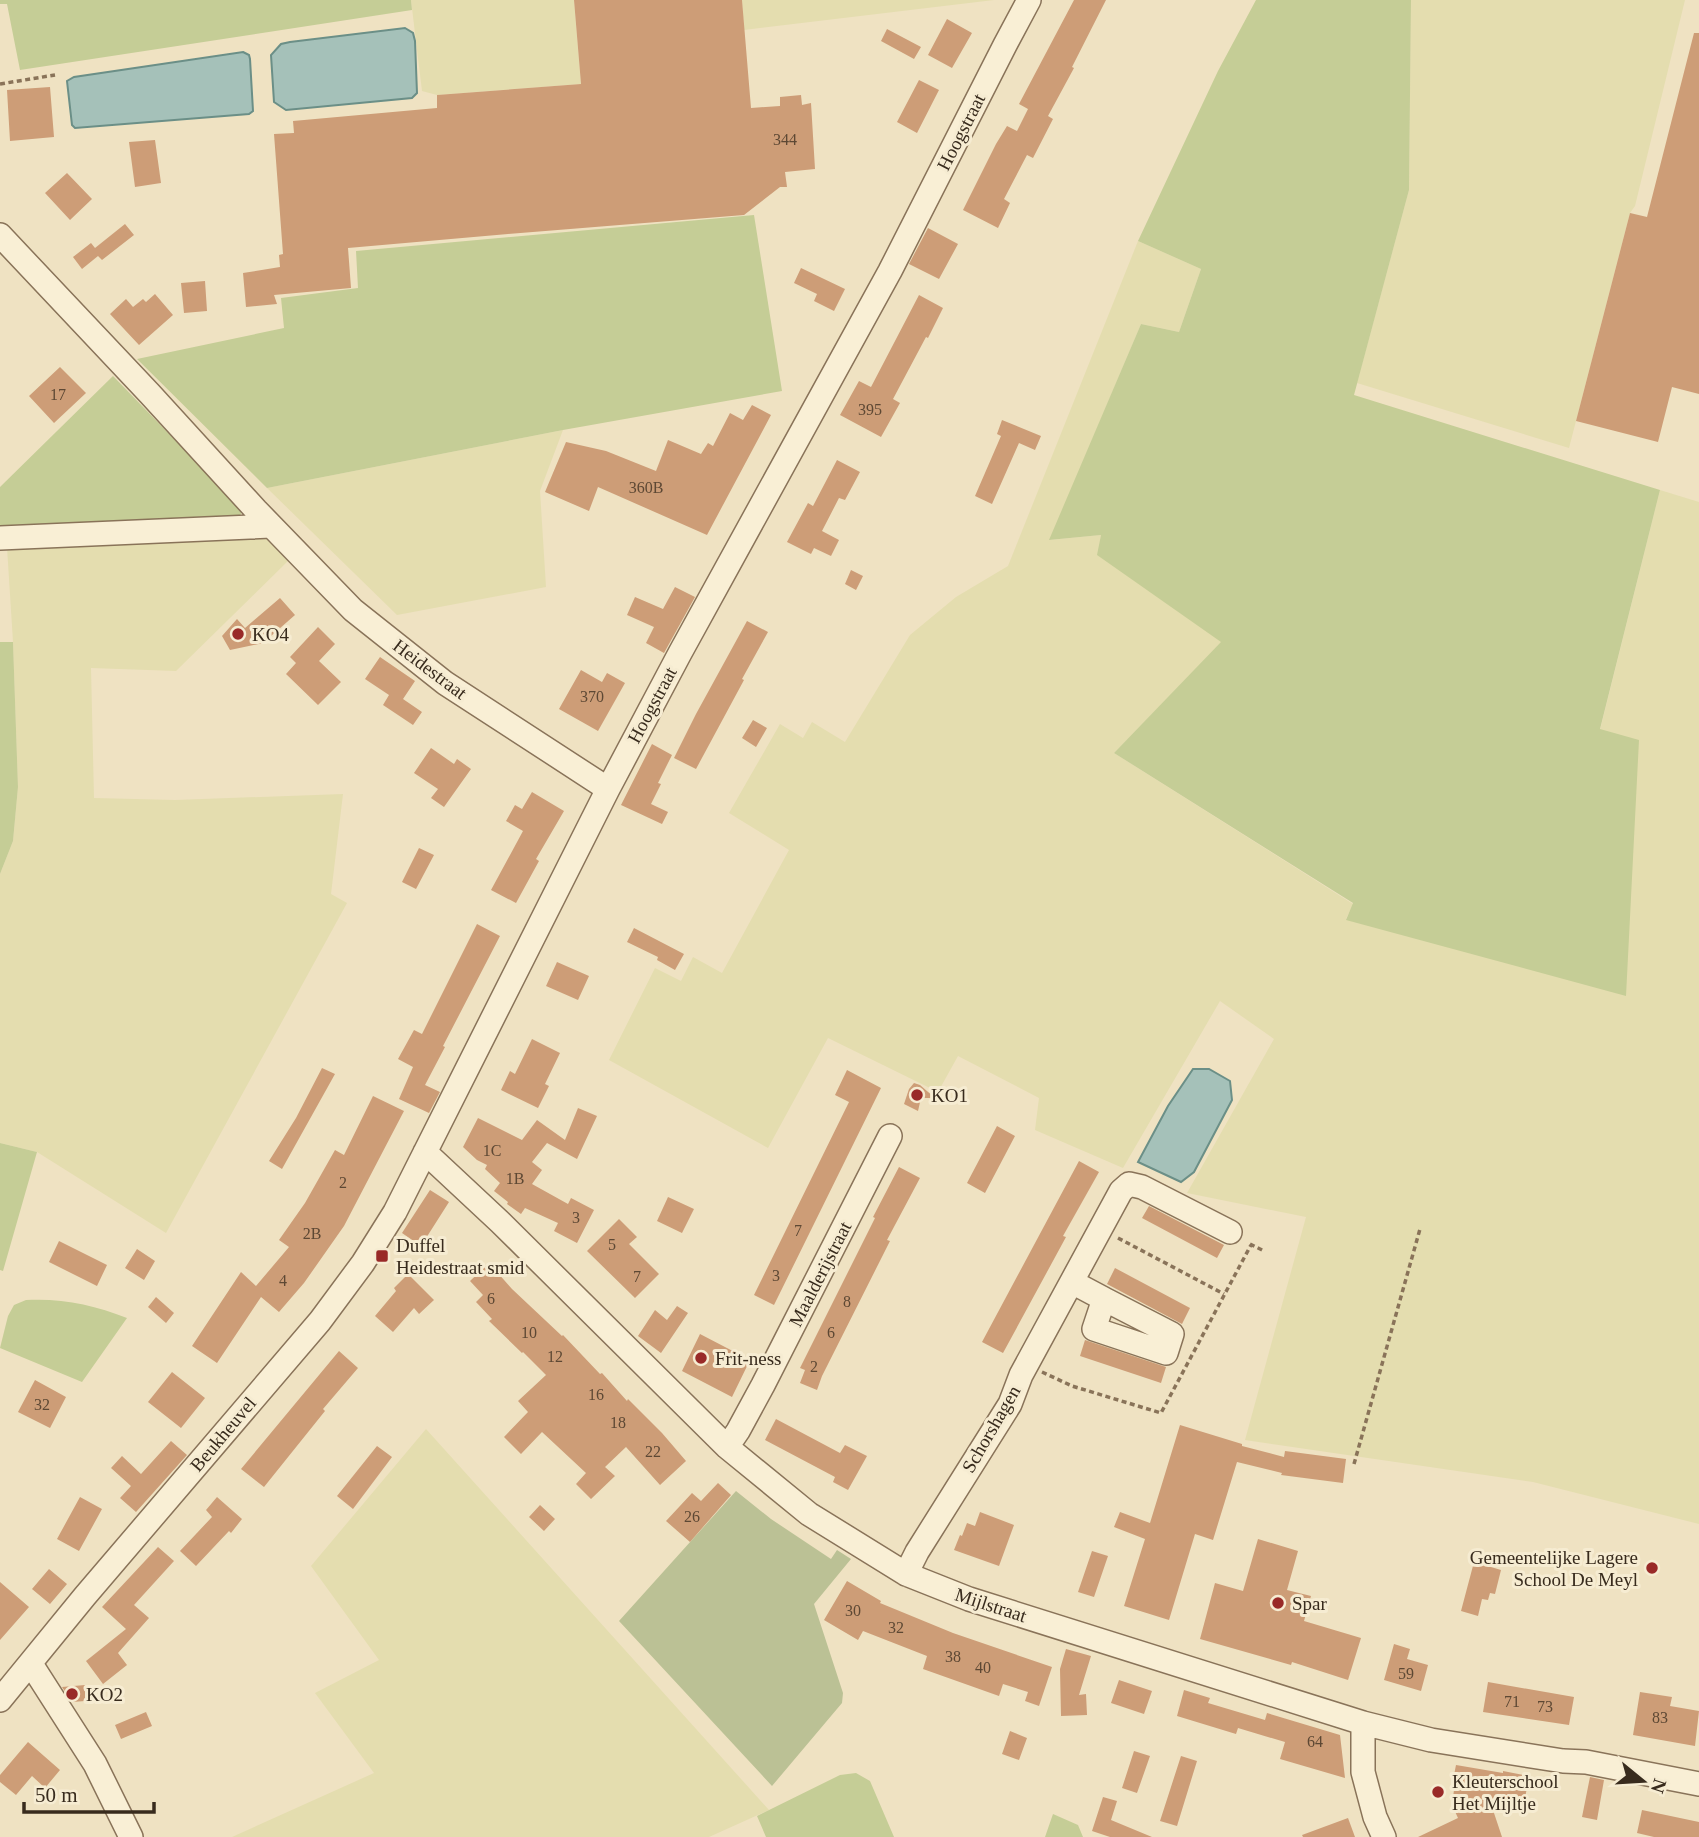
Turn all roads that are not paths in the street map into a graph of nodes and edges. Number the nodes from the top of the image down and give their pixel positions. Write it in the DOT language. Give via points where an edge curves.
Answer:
graph roads {
  1 [pos="1029,0"];
  2 [pos="0,235"];
  3 [pos="271,526"];
  4 [pos="0,538"];
  5 [pos="608,789"];
  6 [pos="890,1136"];
  7 [pos="425,1152"];
  8 [pos="1230,1232"];
  9 [pos="1072,1282"];
  10 [pos="1104,1299"];
  11 [pos="727,1447"];
  12 [pos="906,1574"];
  13 [pos="31,1664"];
  14 [pos="0,1700"];
  15 [pos="1363,1723"];
  16 [pos="1699,1784"];
  17 [pos="131,1837"];
  18 [pos="1384,1837"];
  1 -- 5 [label="street, Hoogstraat" via="898,268"];
  2 -- 3 [label="street, Heidestraat"];
  3 -- 4 [label="street"];
  3 -- 5 [label="street, Heidestraat" via="353,610 444,683"];
  5 -- 7 [label="street, Hoogstraat"];
  6 -- 11 [label="street, Maalderijstraat"];
  7 -- 11 [label="street, Mijlstraat"];
  7 -- 13 [label="street, Beukheuvel" via="395,1212 336,1300"];
  8 -- 9 [label="street, Schorshagen" via="1129,1184"];
  9 -- 10 [label="street"];
  9 -- 12 [label="street, Schorshagen" via="1010,1404"];
  11 -- 12 [label="street, Mijlstraat" via="809,1514"];
  12 -- 15 [label="street, Mijlstraat" via="969,1599"];
  13 -- 14 [label="street, Beukheuvel"];
  13 -- 17 [label="street" via="95,1764"];
  15 -- 16 [label="street, Mijlstraat" via="1431,1740"];
  15 -- 18 [label="street" via="1363,1772"];
}
